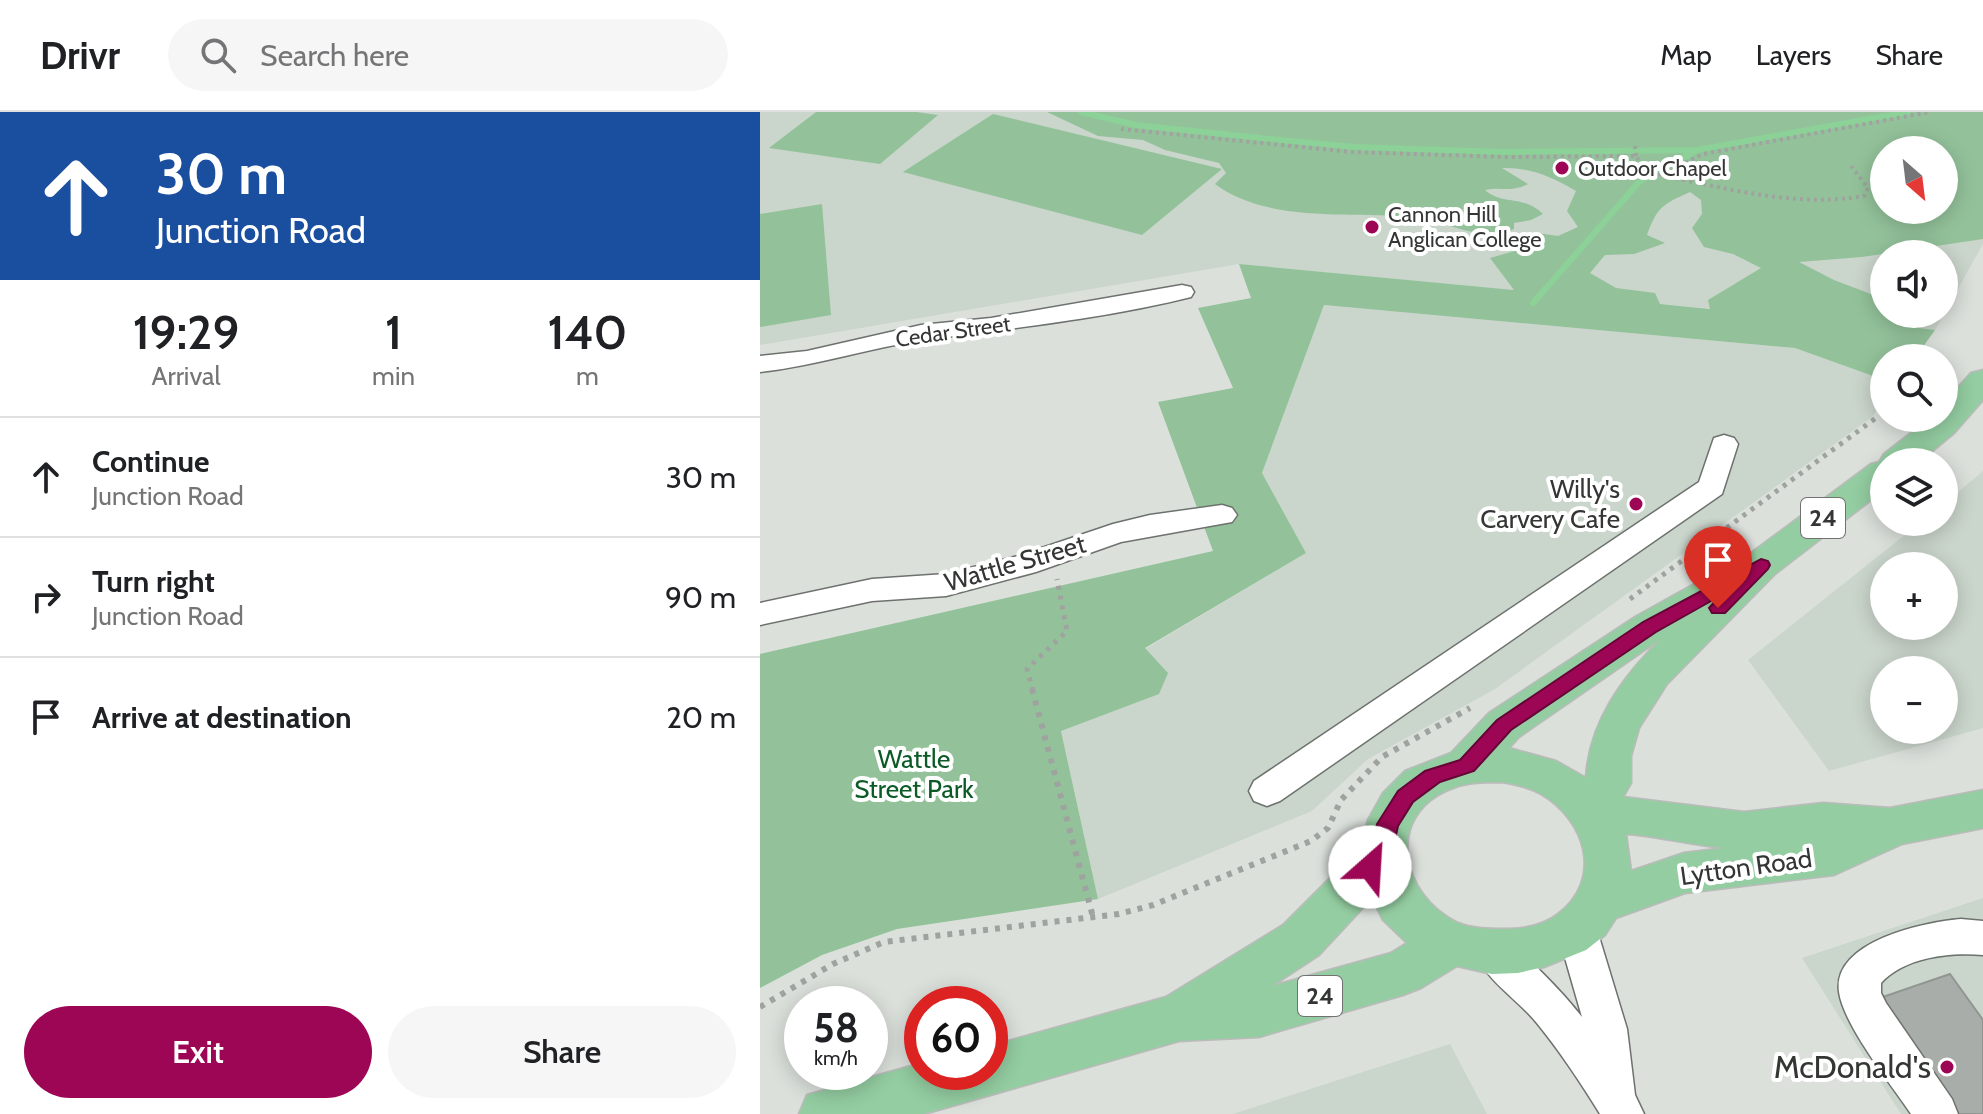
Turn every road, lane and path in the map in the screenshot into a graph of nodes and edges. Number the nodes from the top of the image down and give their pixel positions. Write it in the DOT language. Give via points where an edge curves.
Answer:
graph roads {
  1 [pos="1930,112"];
  2 [pos="1121,129"];
  3 [pos="1635,146"];
  4 [pos="1636,156"];
  5 [pos="1851,166"];
  6 [pos="1659,175"];
  7 [pos="1182,292"];
  8 [pos="760,364"];
  9 [pos="1983,380"];
  10 [pos="1724,444"];
  11 [pos="1914,448"];
  12 [pos="1870,483"];
  13 [pos="1222,515"];
  14 [pos="1046,557"];
  15 [pos="1761,565"];
  16 [pos="760,614"];
  17 [pos="1467,765"];
  18 [pos="1267,791"];
  19 [pos="1983,809"];
  20 [pos="1591,811"];
  21 [pos="1890,827"];
  22 [pos="1382,856"];
  23 [pos="1589,916"];
  24 [pos="1093,917"];
  25 [pos="1983,938"];
  26 [pos="1473,948"];
  27 [pos="1179,1017"];
  28 [pos="1008,1065"];
  29 [pos="916,1090"];
  30 [pos="1618,1105"];
  31 [pos="826,1114"];
  32 [pos="1936,1114"];
  1 -- 6 [label="path" via="1703,154"];
  2 -- 4 [label="path" via="1352,152"];
  3 -- 4 [label="path"];
  4 -- 6 [label="path" via="1646,172"];
  5 -- 6 [label="path" via="1868,188 1864,196 1846,202"];
  7 -- 8 [label="street, Cedar Street" via="1143,292 991,326 913,334 816,358"];
  9 -- 11 [label="main road"];
  10 -- 18 [label="street" via="1712,487"];
  12 -- 15 [label="main road, 24"];
  13 -- 14 [label="street, Wattle Street" via="1150,525"];
  14 -- 16 [label="street, Wattle Street" via="946,585 861,592"];
  14 -- 24 [label="path" via="1057,579 1067,631 1027,669"];
  15 -- 17 [label="main road, 24" via="1649,627 1553,691 1504,725"];
  15 -- 20 [label="main road, 24" via="1641,686 1613,739 1608,783"];
  17 -- 20 [label="main road, 24" via="1501,764 1534,771 1564,785"];
  17 -- 22 [label="main road, 24" via="1433,776 1405,797 1388,824"];
  19 -- 21 [label="main road, Lytton Road"];
  20 -- 21 [label="main road, Lytton Road" via="1744,831 1823,822"];
  20 -- 23 [label="main road, 24" via="1608,843 1610,874"];
  21 -- 23 [label="main road, Lytton Road" via="1834,855 1684,873"];
  22 -- 26 [label="main road" via="1401,906 1423,928"];
  22 -- 27 [label="main road, 24" via="1301,940"];
  23 -- 26 [label="main road, 24" via="1553,943 1525,952"];
  23 -- 30 [label="street"];
  25 -- 32 [label="street" via="1927,941 1889,954 1863,973 1860,993 1871,1015"];
  26 -- 27 [label="main road, 24" via="1259,1013"];
  26 -- 30 [label="street" via="1550,1007"];
  27 -- 28 [label="main road, 24"];
  29 -- 31 [label="main road, 24"];
}
